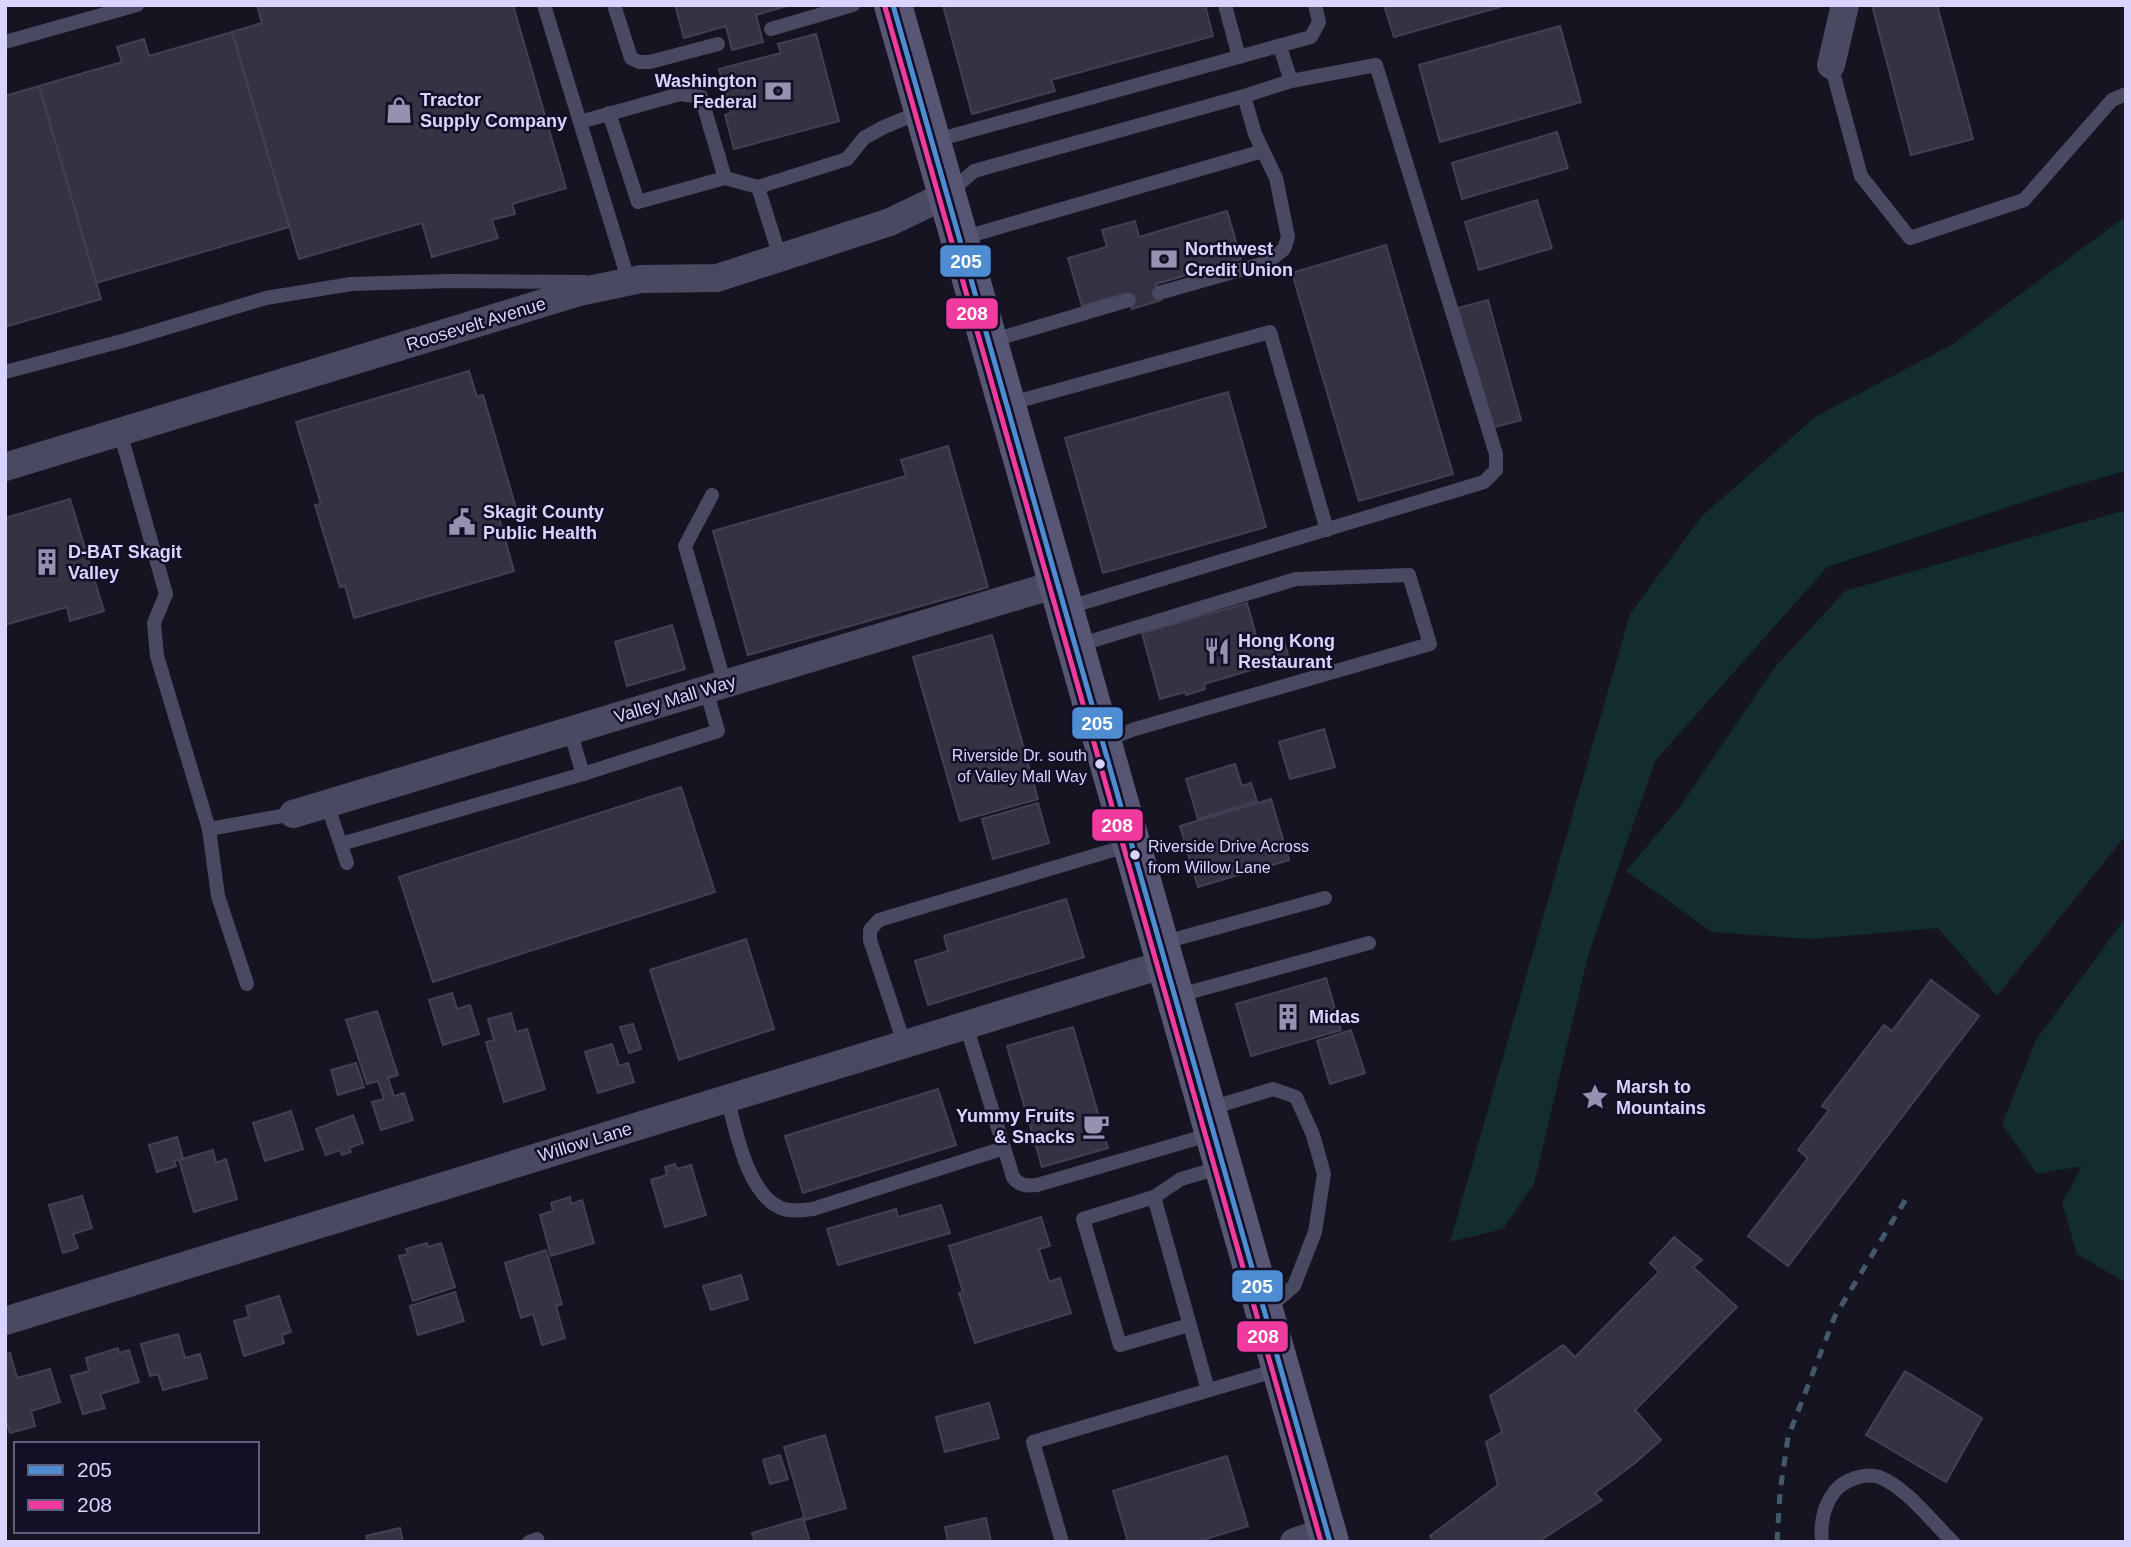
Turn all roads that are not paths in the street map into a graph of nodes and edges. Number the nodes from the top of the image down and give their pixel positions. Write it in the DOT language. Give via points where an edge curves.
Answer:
graph roads {
  1 [pos="137,5"];
  2 [pos="544,5"];
  3 [pos="614,5"];
  4 [pos="853,5"];
  5 [pos="892,5"];
  6 [pos="1225,5"];
  7 [pos="1315,5"];
  8 [pos="1845,5"];
  9 [pos="771,29"];
  10 [pos="5,42"];
  11 [pos="718,44"];
  12 [pos="1280,47"];
  13 [pos="1239,57"];
  14 [pos="1831,65"];
  15 [pos="1291,81"];
  16 [pos="2126,94"];
  17 [pos="1244,96"];
  18 [pos="609,113"];
  19 [pos="580,122"];
  20 [pos="927,126"];
  21 [pos="1264,151"];
  22 [pos="724,178"];
  23 [pos="758,187"];
  24 [pos="946,195"];
  25 [pos="959,239"];
  26 [pos="780,257"];
  27 [pos="629,282"];
  28 [pos="1159,293"];
  29 [pos="1129,300"];
  30 [pos="988,342"];
  31 [pos="5,372"];
  32 [pos="1006,405"];
  33 [pos="120,432"];
  34 [pos="5,467"];
  35 [pos="712,495"];
  36 [pos="1327,530"];
  37 [pos="1061,596"];
  38 [pos="1075,646"];
  39 [pos="715,687"];
  40 [pos="570,731"];
  41 [pos="1102,741"];
  42 [pos="583,774"];
  43 [pos="327,804"];
  44 [pos="293,814"];
  45 [pos="209,829"];
  46 [pos="341,844"];
  47 [pos="1132,845"];
  48 [pos="347,863"];
  49 [pos="1325,898"];
  50 [pos="1368,943"];
  51 [pos="1166,968"];
  52 [pos="247,984"];
  53 [pos="966,1025"];
  54 [pos="904,1043"];
  55 [pos="727,1098"];
  56 [pos="1214,1136"];
  57 [pos="1004,1148"];
  58 [pos="1154,1197"];
  59 [pos="1264,1311"];
  60 [pos="5,1321"];
  61 [pos="1189,1325"];
  62 [pos="1281,1369"];
  63 [pos="1208,1390"];
  64 [pos="1317,1538"];
  65 [pos="529,1542"];
  66 [pos="538,1542"];
  67 [pos="1062,1542"];
  68 [pos="1822,1542"];
  69 [pos="1953,1542"];
  1 -- 10 [label="lane"];
  2 -- 19 [label="lane"];
  3 -- 11 [label="lane" via="631,58 639,62"];
  4 -- 9 [label="lane"];
  5 -- 20 [label="main road"];
  6 -- 13 [label="lane"];
  7 -- 12 [label="lane" via="1319,22 1311,37"];
  8 -- 14 [label="street"];
  12 -- 13 [label="lane"];
  12 -- 15 [label="lane"];
  13 -- 20 [label="lane"];
  14 -- 16 [label="lane" via="1861,176 1910,238 2024,200 2112,100"];
  15 -- 17 [label="lane"];
  15 -- 36 [label="lane" via="1376,65 1496,454 1496,470 1484,482"];
  17 -- 21 [label="lane"];
  17 -- 24 [label="lane" via="974,171"];
  18 -- 19 [label="lane"];
  18 -- 22 [label="lane" via="680,94 701,97"];
  18 -- 22 [label="lane" via="638,202"];
  19 -- 27 [label="lane"];
  20 -- 23 [label="lane" via="884,127 864,138 847,159"];
  20 -- 24 [label="main road"];
  21 -- 25 [label="lane"];
  21 -- 28 [label="lane" via="1276,178 1287,237 1284,248 1268,262"];
  22 -- 23 [label="lane"];
  23 -- 26 [label="lane"];
  24 -- 25 [label="main road"];
  24 -- 26 [label="street, Roosevelt Avenue" via="890,222"];
  25 -- 30 [label="main road"];
  26 -- 27 [label="street, Roosevelt Avenue" via="717,278"];
  27 -- 31 [label="lane" via="351,284 266,298"];
  27 -- 33 [label="street, Roosevelt Avenue" via="579,292"];
  29 -- 30 [label="lane"];
  30 -- 32 [label="main road"];
  32 -- 36 [label="lane" via="1270,332"];
  32 -- 37 [label="main road"];
  33 -- 34 [label="street, Roosevelt Avenue"];
  33 -- 45 [label="lane" via="166,594 154,623 157,656"];
  35 -- 39 [label="lane" via="685,546"];
  36 -- 37 [label="lane"];
  37 -- 38 [label="main road"];
  37 -- 39 [label="street, Valley Mall Way"];
  38 -- 41 [label="main road"];
  38 -- 41 [label="lane" via="1296,579 1409,575 1430,644"];
  39 -- 40 [label="street, Valley Mall Way"];
  39 -- 42 [label="lane" via="718,731"];
  40 -- 42 [label="lane"];
  40 -- 43 [label="street, Valley Mall Way"];
  41 -- 47 [label="main road"];
  42 -- 46 [label="lane"];
  43 -- 44 [label="street, Valley Mall Way"];
  43 -- 46 [label="lane"];
  44 -- 45 [label="lane"];
  45 -- 52 [label="lane" via="218,896"];
  46 -- 48 [label="lane"];
  47 -- 51 [label="main road"];
  47 -- 54 [label="lane" via="879,920 870,930 870,940"];
  49 -- 51 [label="lane"];
  50 -- 51 [label="lane"];
  51 -- 53 [label="street, Willow Lane"];
  51 -- 56 [label="main road"];
  53 -- 54 [label="street, Willow Lane"];
  53 -- 57 [label="lane"];
  54 -- 55 [label="street, Willow Lane"];
  55 -- 57 [label="lane" via="750,1171 767,1199 782,1209 813,1209"];
  55 -- 60 [label="street, Willow Lane"];
  56 -- 57 [label="lane" via="1028,1186 1017,1182"];
  56 -- 58 [label="lane" via="1181,1179"];
  56 -- 59 [label="main road"];
  56 -- 59 [label="lane" via="1273,1089 1296,1097 1313,1135 1324,1174 1315,1232 1294,1286"];
  58 -- 61 [label="lane"];
  58 -- 61 [label="lane" via="1083,1219 1119,1345"];
  59 -- 62 [label="main road"];
  61 -- 63 [label="lane"];
  62 -- 63 [label="lane"];
  62 -- 64 [label="main road"];
  63 -- 67 [label="lane" via="1033,1442"];
  65 -- 66 [label="lane"];
  68 -- 69 [label="lane" via="1826,1502 1840,1485 1857,1477 1877,1476 1900,1490"];
}
